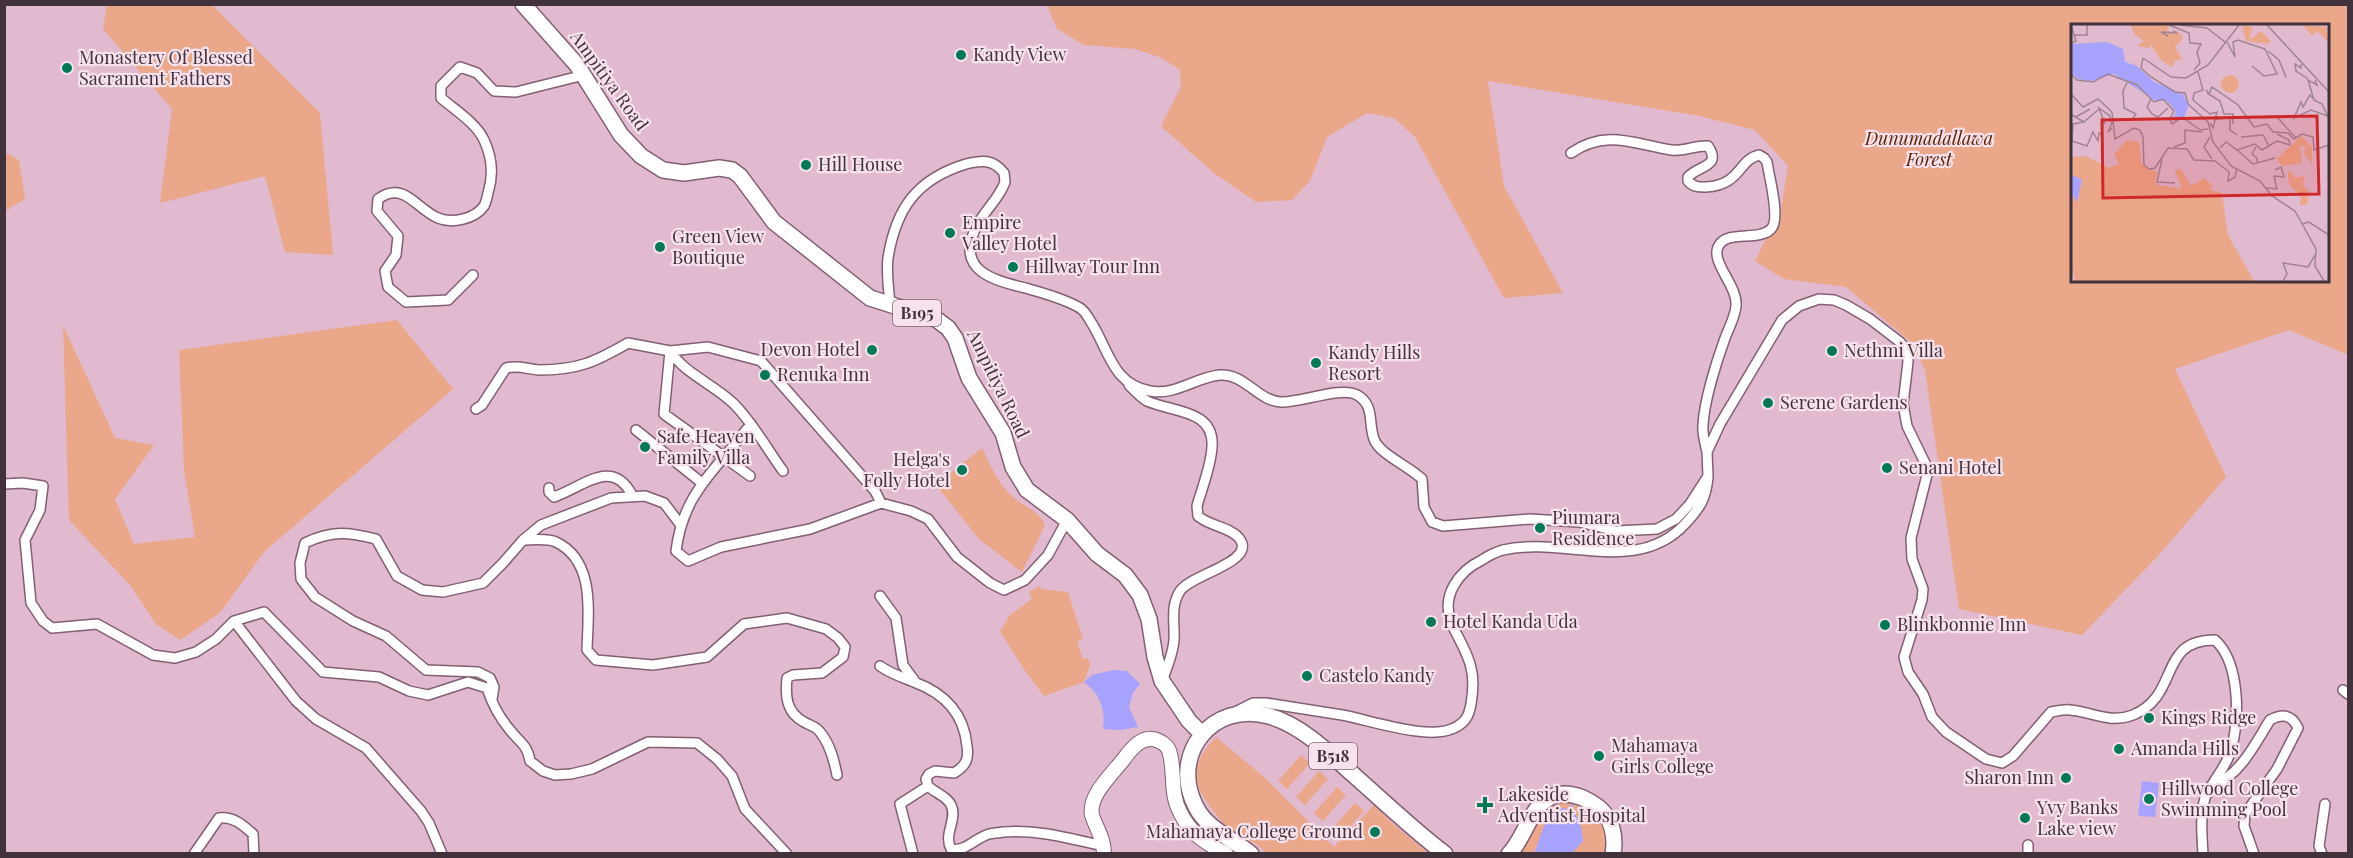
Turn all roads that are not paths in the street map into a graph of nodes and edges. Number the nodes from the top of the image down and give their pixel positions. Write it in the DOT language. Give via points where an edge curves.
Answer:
graph roads {
  1 [pos="523,4"];
  2 [pos="584,75"];
  3 [pos="1571,153"];
  4 [pos="473,275"];
  5 [pos="890,305"];
  6 [pos="670,351"];
  7 [pos="1125,382"];
  8 [pos="476,409"];
  9 [pos="751,424"];
  10 [pos="636,430"];
  11 [pos="1707,452"];
  12 [pos="724,457"];
  13 [pos="783,471"];
  14 [pos="750,476"];
  15 [pos="1708,476"];
  16 [pos="702,483"];
  17 [pos="4,484"];
  18 [pos="549,488"];
  19 [pos="632,495"];
  20 [pos="881,503"];
  21 [pos="1067,520"];
  22 [pos="680,524"];
  23 [pos="523,540"];
  24 [pos="880,596"];
  25 [pos="234,621"];
  26 [pos="880,666"];
  27 [pos="1162,681"];
  28 [pos="916,682"];
  29 [pos="492,705"];
  30 [pos="1228,717"];
  31 [pos="1202,733"];
  32 [pos="837,775"];
  33 [pos="928,786"];
  34 [pos="2210,788"];
  35 [pos="2325,804"];
  36 [pos="1104,850"];
  37 [pos="194,854"];
  38 [pos="254,854"];
  39 [pos="442,854"];
  40 [pos="788,854"];
  41 [pos="913,854"];
  42 [pos="1226,854"];
  43 [pos="1251,854"];
  44 [pos="1445,854"];
  45 [pos="1509,854"];
  46 [pos="1613,854"];
  47 [pos="2202,854"];
  48 [pos="2254,854"];
  49 [pos="2322,854"];
  1 -- 2 [label="main road, Ampitiya Road / B195"];
  2 -- 4 [label="street" via="516,92 494,91 477,73 460,67 441,86 441,98 480,132 490,154 492,181 484,206 472,216 456,221 438,218 396,192 378,199 378,211 398,236 396,255 385,271 387,287 406,302 448,300"];
  2 -- 5 [label="main road, Ampitiya Road / B195" via="621,135 641,156 663,170 732,170 774,222 870,298"];
  3 -- 11 [label="street" via="1590,142 1603,140 1626,140 1671,150 1708,146 1713,159 1688,177 1692,185 1699,187 1730,181 1752,156 1759,155 1767,162 1776,215 1774,226 1767,232 1725,239 1716,253 1737,302 1704,414"];
  5 -- 7 [label="street" via="888,258 908,201 920,187 947,170 990,161 1004,173 1005,182 974,232 970,243 974,264 989,278 1083,309"];
  5 -- 21 [label="main road, Ampitiya Road / B195" via="936,319 948,328 969,378 1003,433 1013,467 1027,490"];
  6 -- 8 [label="street" via="628,343 596,362 574,367 506,368"];
  6 -- 9 [label="street" via="679,364 733,403"];
  6 -- 12 [label="street" via="664,414"];
  6 -- 20 [label="street" via="708,347 761,361 875,491"];
  7 -- 15 [label="street" via="1150,391 1171,391 1222,375 1241,380 1261,396 1278,402 1341,392 1356,394 1369,406 1374,440 1384,453 1422,479 1424,507 1432,522 1443,526 1530,519 1579,522 1616,531 1657,529 1683,512"];
  7 -- 27 [label="street" via="1144,399 1191,413 1204,421 1211,432 1212,447 1198,516 1238,536 1242,544 1234,561 1193,579 1181,589 1173,605 1174,640"];
  9 -- 12 [label="street"];
  9 -- 13 [label="street"];
  10 -- 16 [label="street"];
  11 -- 15 [label="street"];
  11 -- 34 [label="street" via="1782,320 1799,306 1819,299 1834,300 1870,319 1907,351 1903,404 1907,426 1927,475 1911,538 1912,559 1923,588 1922,600 1904,657 1932,717 1946,732 1986,759 2002,763 2013,756 2051,712 2068,709 2103,719 2135,714 2156,698 2174,658 2186,646 2215,640 2223,647 2236,691 2235,724 2229,756"];
  12 -- 14 [label="street"];
  12 -- 16 [label="street"];
  15 -- 30 [label="street" via="1706,495 1696,513 1664,542 1648,549 1502,550 1461,574 1452,586 1448,603 1450,619 1471,667 1473,693 1469,714 1452,729 1424,732 1266,703 1254,703"];
  16 -- 22 [label="street"];
  17 -- 25 [label="street" via="43,486 40,510 25,540 31,603 52,628 97,624 153,655 175,658 196,652"];
  18 -- 19 [label="street" via="555,497 596,477 614,476"];
  19 -- 22 [label="street" via="664,503"];
  19 -- 23 [label="street" via="611,498 541,525"];
  20 -- 21 [label="street" via="928,519 957,557 1004,590 1025,580 1048,555"];
  20 -- 22 [label="street" via="810,529 721,547 688,561 676,551"];
  21 -- 27 [label="main road, Ampitiya Road / B195" via="1097,554 1125,575 1140,595"];
  23 -- 29 [label="street" via="483,583 443,592 422,590 397,576 376,539 355,534 323,534 305,543 300,562 301,579 315,597 386,636 426,670 478,672 490,678 494,687"];
  23 -- 32 [label="street" via="555,541 571,553 585,576 587,650 596,660 653,665 707,657 744,624 787,618 826,629 838,638 844,648 843,657 822,672 788,678 789,711 819,730 832,754"];
  24 -- 28 [label="street" via="896,618 903,665"];
  25 -- 29 [label="street" via="264,612 323,672 379,677 409,691 429,695 468,682 487,688"];
  25 -- 39 [label="street" via="296,701 316,719 366,748 421,811"];
  26 -- 28 [label="street"];
  27 -- 31 [label="main road, Ampitiya Road / B195"];
  28 -- 33 [label="street" via="952,706 967,742 968,756 961,769 929,774"];
  29 -- 40 [label="street" via="527,748 530,761 555,775 592,769 648,742 697,743 732,777 745,809"];
  30 -- 31 [label="main road, B518"];
  30 -- 44 [label="main road, B518" via="1249,713 1269,716 1297,730 1324,748"];
  31 -- 43 [label="main road" via="1188,767 1196,808 1213,828"];
  33 -- 36 [label="street" via="952,806 947,841 951,849 958,850 988,834 1022,832 1061,836"];
  33 -- 41 [label="street" via="900,804"];
  34 -- 47 [label="street" via="2205,799"];
  34 -- 48 [label="street" via="2240,767 2270,720 2286,715 2294,720 2298,728 2294,739 2245,813 2244,826"];
  35 -- 49 [label="street" via="2319,846"];
  36 -- 42 [label="main road" via="1092,803 1130,750 1141,741 1156,739 1170,753 1174,798 1188,826"];
  37 -- 38 [label="street" via="219,818 226,817 253,834"];
  45 -- 46 [label="main road" via="1536,810 1550,798 1568,794 1600,809 1612,829"];
}
